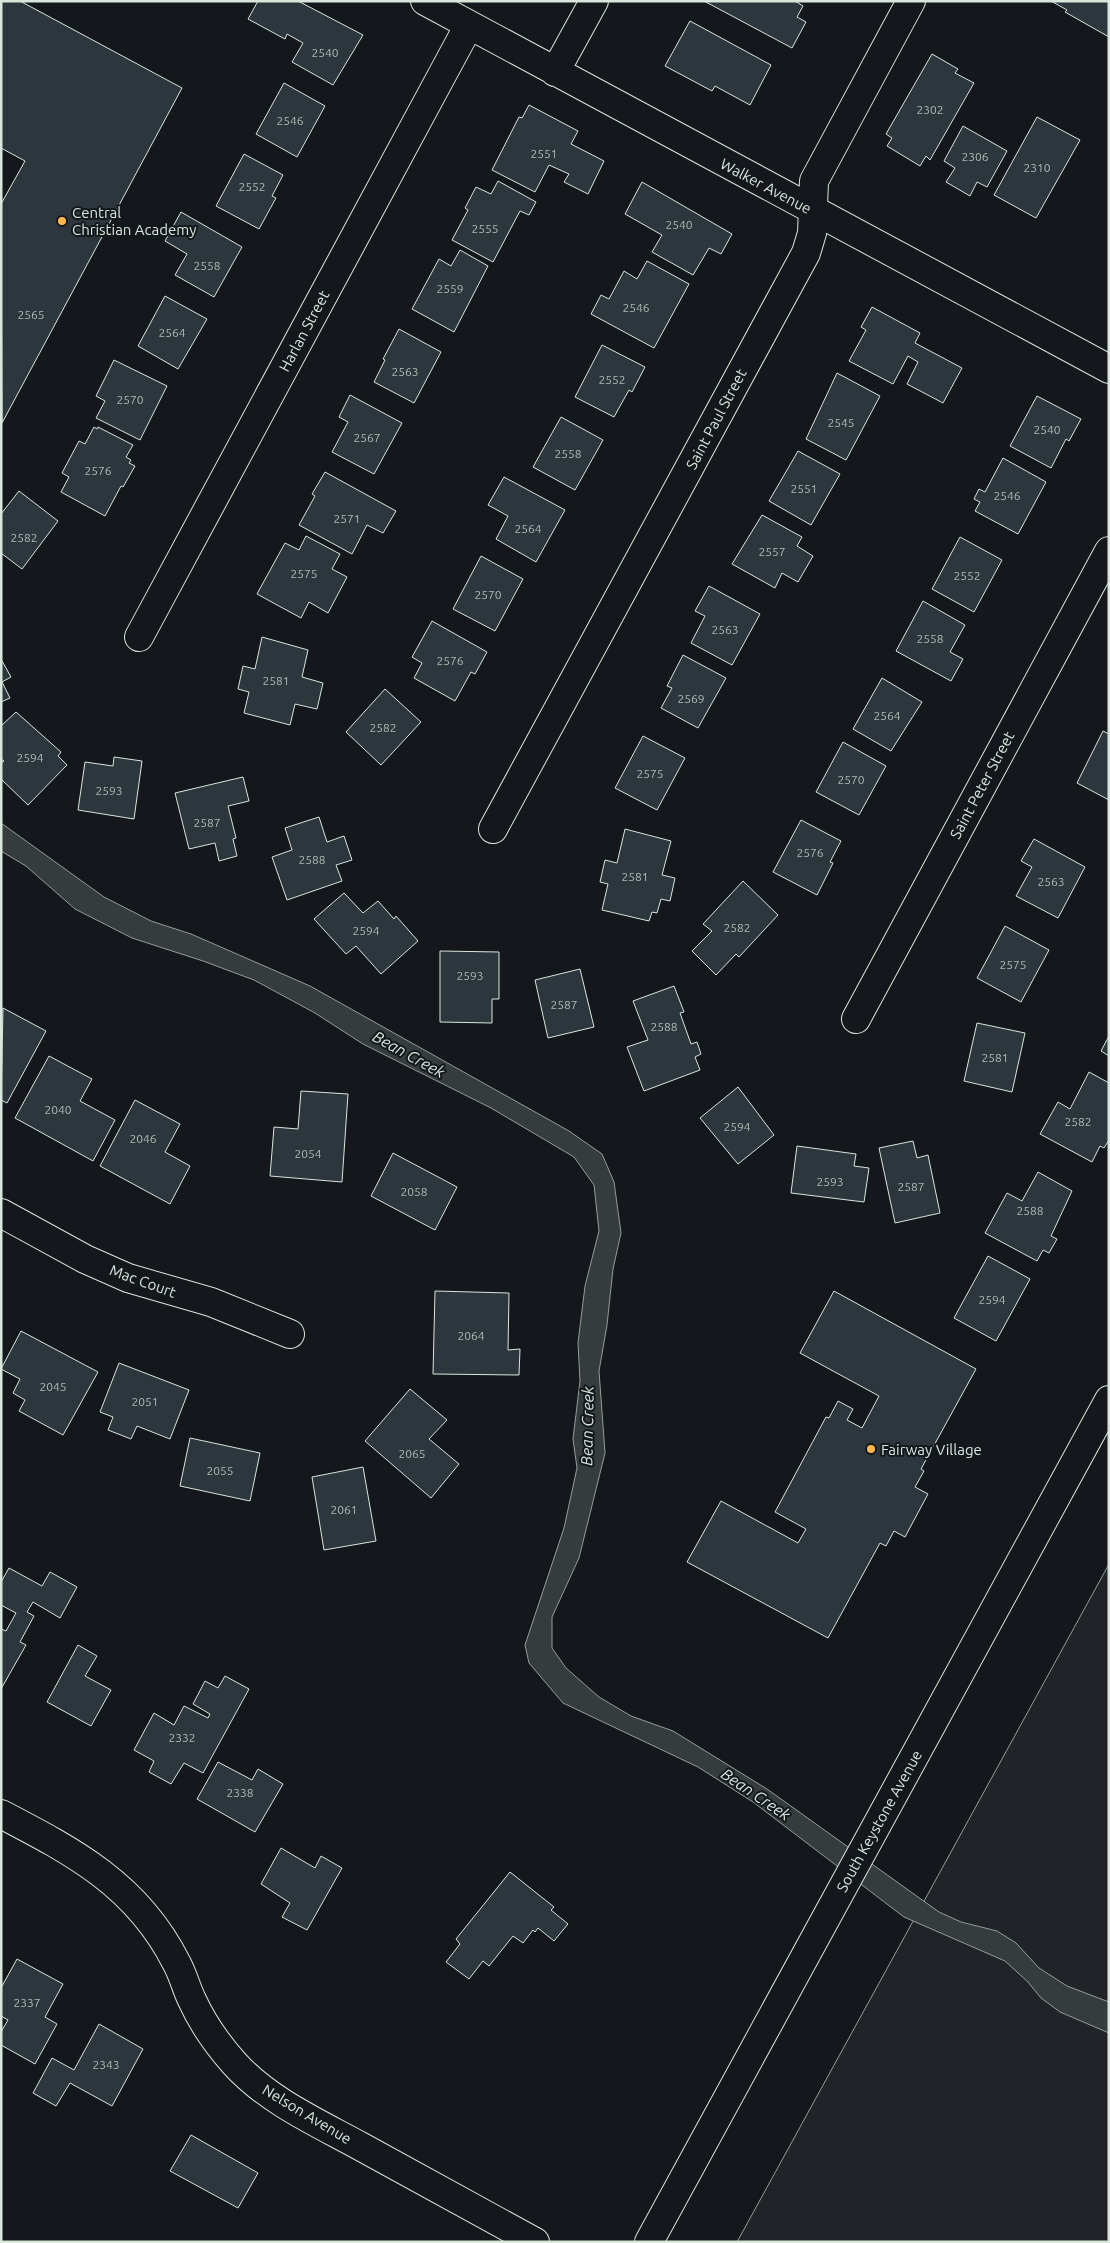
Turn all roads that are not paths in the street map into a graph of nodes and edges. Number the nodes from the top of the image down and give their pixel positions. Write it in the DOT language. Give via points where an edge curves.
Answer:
graph roads {
  1 [pos="425,1"];
  2 [pos="594,1"];
  3 [pos="911,1"];
  4 [pos="469,25"];
  5 [pos="555,72"];
  6 [pos="812,211"];
  7 [pos="1109,369"];
  8 [pos="1109,551"];
  9 [pos="139,637"];
  10 [pos="493,829"];
  11 [pos="856,1019"];
  12 [pos="1,1213"];
  13 [pos="290,1334"];
  14 [pos="1109,1400"];
  15 [pos="1,1814"];
  16 [pos="535,2242"];
  17 [pos="649,2242"];
  1 -- 4 [label="street, Walker Avenue"];
  2 -- 5 [label="street"];
  3 -- 6 [label="street, Saint Paul Street" via="819,169 814,181"];
  4 -- 5 [label="street, Walker Avenue"];
  4 -- 9 [label="street, Harlan Street"];
  5 -- 6 [label="street, Walker Avenue"];
  6 -- 7 [label="street, Walker Avenue"];
  6 -- 10 [label="street, Saint Paul Street" via="812,232 806,253"];
  8 -- 11 [label="street, Saint Peter Street"];
  12 -- 13 [label="street, Mac Court" via="85,1259 128,1278 211,1302"];
  14 -- 17 [label="street, South Keystone Avenue"];
  15 -- 16 [label="street, Nelson Avenue" via="80,1857 129,1897 177,1962 203,2021 234,2063 256,2084 301,2114"];
}
